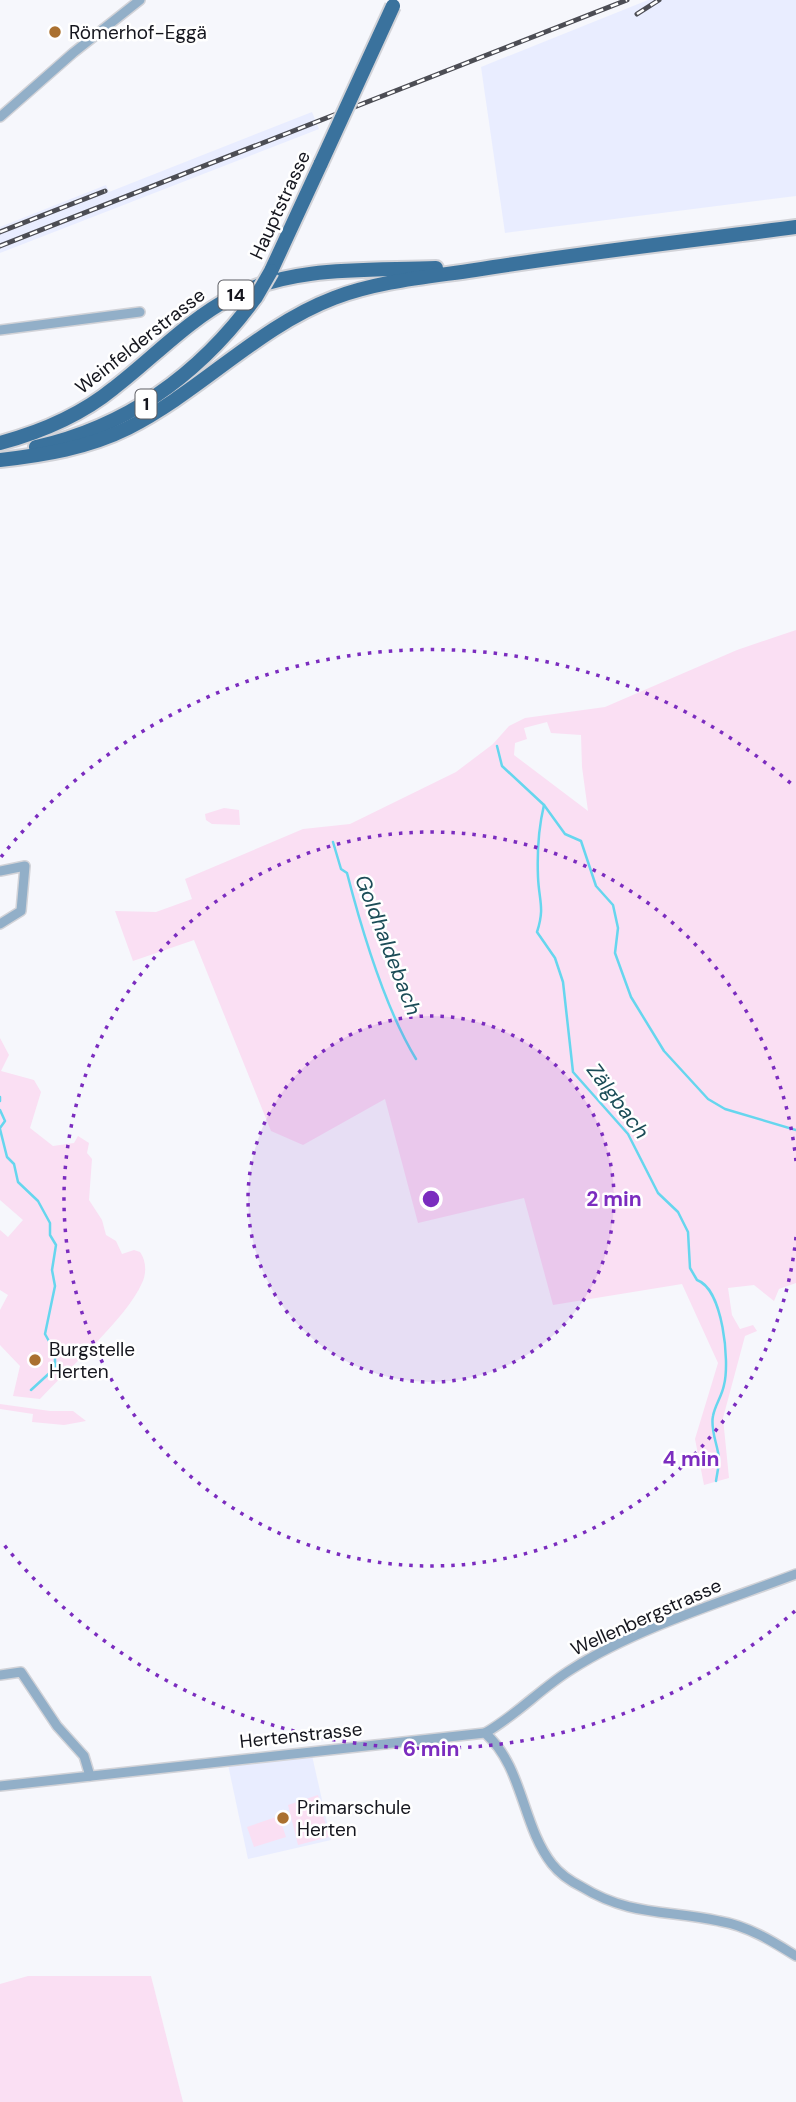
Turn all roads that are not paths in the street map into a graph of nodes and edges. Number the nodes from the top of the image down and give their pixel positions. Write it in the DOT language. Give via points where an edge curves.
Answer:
graph roads {
  1 [pos="140,0"];
  2 [pos="395,3"];
  3 [pos="0,117"];
  4 [pos="796,226"];
  5 [pos="514,263"];
  6 [pos="140,312"];
  7 [pos="0,330"];
  8 [pos="0,443"];
  9 [pos="0,453"];
  10 [pos="0,460"];
  11 [pos="0,871"];
  12 [pos="0,924"];
  13 [pos="796,1574"];
  14 [pos="0,1675"];
  15 [pos="485,1733"];
  16 [pos="90,1776"];
  17 [pos="0,1786"];
  18 [pos="796,1956"];
  1 -- 3 [label="street"];
  2 -- 9 [label="main road, Hauptstrasse / 1, bridge" via="271,271 216,347 173,386 122,418 69,439"];
  4 -- 5 [label="main road, Weinfelderstrasse / 14"];
  5 -- 8 [label="main road, Weinfelderstrasse / 14" via="314,275 251,288 200,317 85,409 55,425"];
  5 -- 10 [label="main road, Weinfelderstrasse / 14" via="395,282 336,298 262,337 178,398 127,428 62,451"];
  6 -- 7 [label="street"];
  11 -- 12 [label="street" via="25,866 21,911"];
  13 -- 15 [label="street, Wellenbergstrasse" via="608,1649 570,1670"];
  14 -- 16 [label="street" via="21,1672 57,1726 84,1756"];
  15 -- 16 [label="street, Hertenstrasse"];
  15 -- 18 [label="street" via="495,1741 516,1780 552,1865 575,1883 604,1901 635,1910 739,1926"];
  16 -- 17 [label="street, Hertenstrasse"];
}
